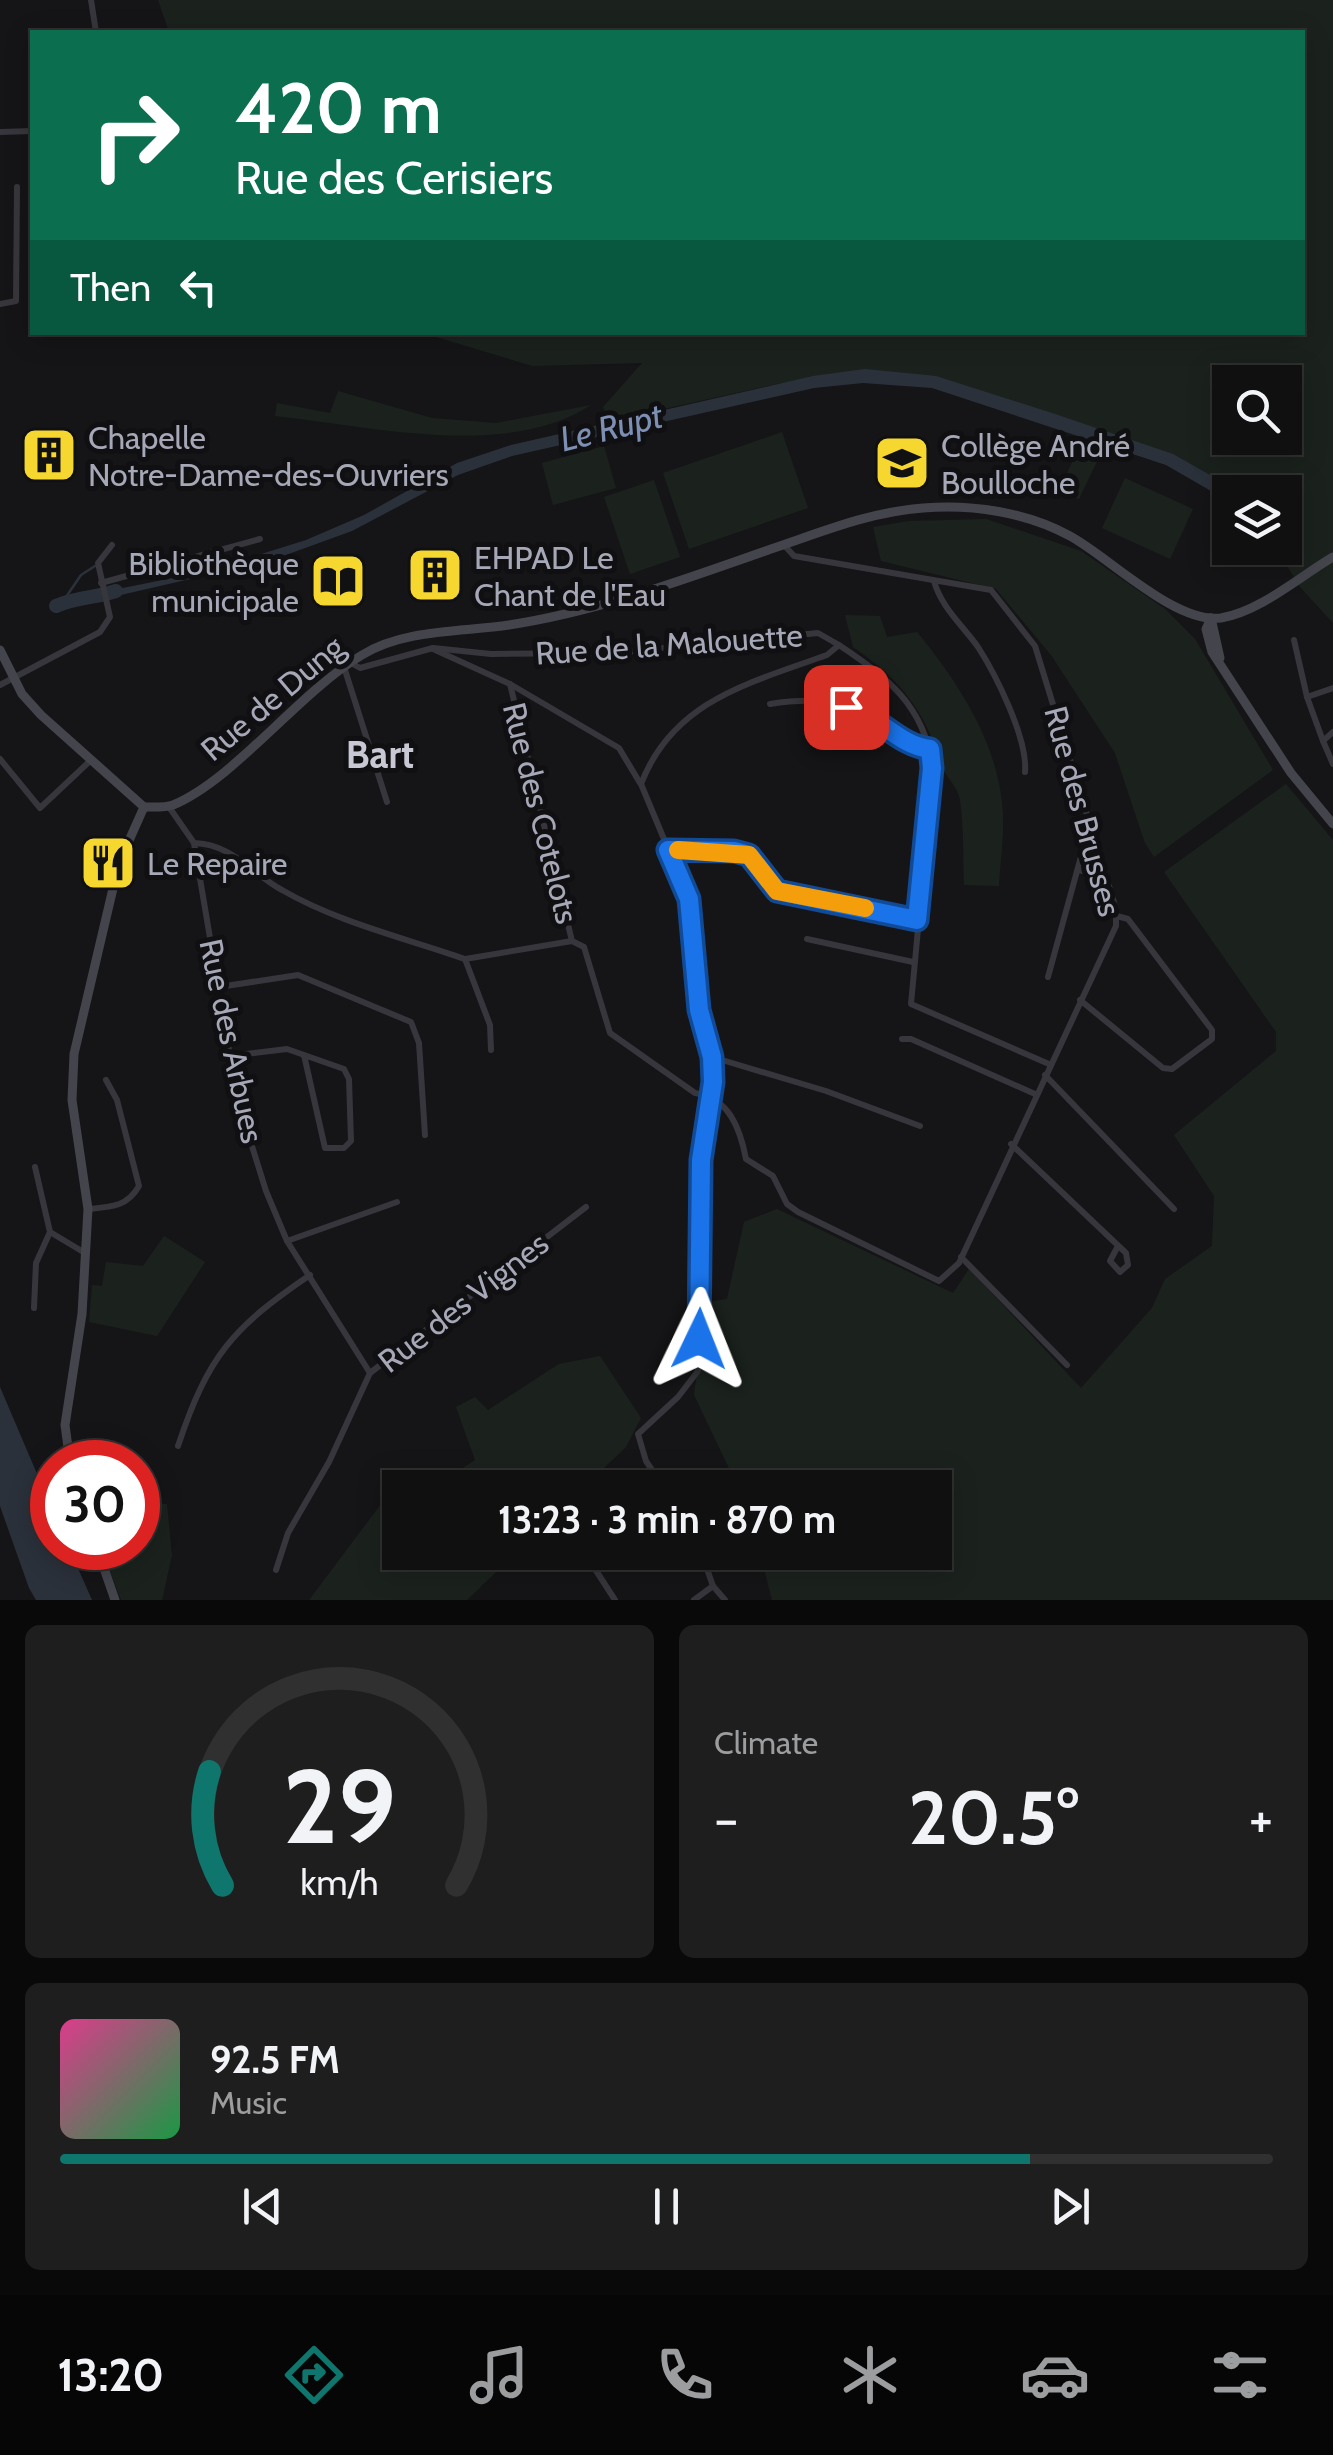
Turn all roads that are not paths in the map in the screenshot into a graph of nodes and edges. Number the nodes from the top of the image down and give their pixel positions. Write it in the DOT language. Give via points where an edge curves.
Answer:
graph roads {
  1 [pos="91,0"];
  2 [pos="96,30"];
  3 [pos="30,131"];
  4 [pos="0,132"];
  5 [pos="17,188"];
  6 [pos="0,304"];
  7 [pos="260,540"];
  8 [pos="112,544"];
  9 [pos="784,544"];
  10 [pos="1333,557"];
  11 [pos="934,582"];
  12 [pos="102,586"];
  13 [pos="1211,618"];
  14 [pos="1294,640"];
  15 [pos="838,646"];
  16 [pos="433,648"];
  17 [pos="0,650"];
  18 [pos="347,665"];
  19 [pos="14,680"];
  20 [pos="510,684"];
  21 [pos="0,685"];
  22 [pos="1333,688"];
  23 [pos="1306,697"];
  24 [pos="770,704"];
  25 [pos="1333,732"];
  26 [pos="1323,742"];
  27 [pos="930,749"];
  28 [pos="94,757"];
  29 [pos="0,758"];
  30 [pos="1333,764"];
  31 [pos="1025,772"];
  32 [pos="641,784"];
  33 [pos="387,802"];
  34 [pos="144,807"];
  35 [pos="169,807"];
  36 [pos="1333,824"];
  37 [pos="1088,830"];
  38 [pos="194,843"];
  39 [pos="668,850"];
  40 [pos="1078,870"];
  41 [pos="1103,876"];
  42 [pos="1117,916"];
  43 [pos="917,920"];
  44 [pos="807,938"];
  45 [pos="572,941"];
  46 [pos="465,959"];
  47 [pos="913,962"];
  48 [pos="1048,977"];
  49 [pos="218,987"];
  50 [pos="1080,1000"];
  51 [pos="902,1039"];
  52 [pos="491,1050"];
  53 [pos="304,1055"];
  54 [pos="230,1056"];
  55 [pos="712,1057"];
  56 [pos="1048,1064"];
  57 [pos="1044,1075"];
  58 [pos="106,1080"];
  59 [pos="1035,1094"];
  60 [pos="710,1096"];
  61 [pos="920,1126"];
  62 [pos="424,1135"];
  63 [pos="1011,1144"];
  64 [pos="35,1166"];
  65 [pos="397,1202"];
  66 [pos="586,1206"];
  67 [pos="1174,1209"];
  68 [pos="88,1210"];
  69 [pos="50,1232"];
  70 [pos="287,1241"];
  71 [pos="1118,1246"];
  72 [pos="86,1253"];
  73 [pos="961,1257"];
  74 [pos="310,1275"];
  75 [pos="34,1308"];
  76 [pos="1068,1365"];
  77 [pos="370,1374"];
  78 [pos="67,1440"];
  79 [pos="178,1446"];
  80 [pos="653,1470"];
  81 [pos="104,1570"];
  82 [pos="276,1570"];
  83 [pos="596,1570"];
  84 [pos="707,1570"];
  85 [pos="713,1586"];
  86 [pos="115,1600"];
  87 [pos="615,1600"];
  88 [pos="694,1600"];
  89 [pos="725,1600"];
  1 -- 2 [label="street"];
  3 -- 4 [label="street"];
  5 -- 6 [label="street" via="16,301"];
  7 -- 12 [label="street"];
  8 -- 12 [label="street" via="98,563"];
  9 -- 11 [label="street, Rue des Brusses" via="794,556"];
  9 -- 13 [label="main road, Rue de Dung" via="906,509 1007,513 1071,536 1170,603"];
  9 -- 18 [label="main road, Rue de Dung" via="605,605 413,636"];
  10 -- 13 [label="main road" via="1238,613"];
  11 -- 31 [label="street" via="980,650 1019,733"];
  11 -- 37 [label="street, Rue des Brusses" via="991,590 1035,646"];
  12 -- 19 [label="street" via="110,616 100,632"];
  13 -- 36 [label="main road" via="1224,667 1291,773"];
  14 -- 23 [label="street"];
  15 -- 16 [label="street, Rue de la Malouette" via="818,633 614,653"];
  15 -- 27 [label="street" via="890,680"];
  15 -- 32 [label="street, Rue de la Malouette" via="701,706 654,750"];
  16 -- 18 [label="street, Rue de la Malouette" via="360,668"];
  16 -- 20 [label="street"];
  17 -- 19 [label="main road"];
  18 -- 33 [label="street"];
  18 -- 35 [label="main road, Rue de Dung" via="203,789"];
  19 -- 21 [label="street"];
  19 -- 28 [label="main road" via="41,714"];
  20 -- 32 [label="street" via="618,748"];
  20 -- 45 [label="street, Rue des Cotelots"];
  22 -- 23 [label="street"];
  23 -- 26 [label="street"];
  24 -- 27 [label="street" via="810,701 868,712 912,746"];
  25 -- 26 [label="street"];
  26 -- 30 [label="street"];
  27 -- 43 [label="street"];
  28 -- 29 [label="street" via="40,808"];
  28 -- 34 [label="main road"];
  32 -- 39 [label="street"];
  34 -- 35 [label="main road"];
  34 -- 68 [label="main road" via="119,863 74,1054 72,1100"];
  35 -- 38 [label="street, Rue des Arbues"];
  37 -- 40 [label="street"];
  37 -- 41 [label="street, Rue des Brusses"];
  38 -- 46 [label="street" via="233,854 282,890"];
  38 -- 49 [label="street, Rue des Arbues"];
  39 -- 43 [label="street" via="749,855 777,891"];
  39 -- 55 [label="street" via="689,899 699,1010"];
  40 -- 41 [label="street"];
  40 -- 48 [label="street"];
  41 -- 42 [label="street, Rue des Brusses"];
  42 -- 50 [label="street, Rue des Brusses"];
  42 -- 50 [label="street" via="1128,919 1212,1038 1172,1069 1163,1068"];
  43 -- 47 [label="street"];
  44 -- 47 [label="street"];
  45 -- 46 [label="street"];
  45 -- 60 [label="street, Rue des Cotelots" via="584,948 610,1033 695,1093"];
  46 -- 52 [label="street" via="490,1025"];
  47 -- 56 [label="street" via="911,1004"];
  49 -- 54 [label="street, Rue des Arbues"];
  49 -- 62 [label="street" via="298,975 411,1022 419,1043"];
  50 -- 56 [label="street, Rue des Brusses"];
  51 -- 59 [label="street"];
  53 -- 53 [label="street" via="325,1148 344,1148 350,1141 349,1080 344,1069"];
  53 -- 54 [label="street" via="288,1050"];
  54 -- 70 [label="street, Rue des Arbues" via="240,1108"];
  55 -- 60 [label="street"];
  55 -- 61 [label="street"];
  56 -- 57 [label="street, Rue des Brusses"];
  57 -- 59 [label="street, Rue des Brusses"];
  57 -- 67 [label="street"];
  58 -- 68 [label="street" via="118,1100 139,1186 131,1199"];
  59 -- 63 [label="street, Rue des Brusses"];
  60 -- 73 [label="street, Rue des Brusses" via="741,1133 746,1159 773,1176 787,1204 939,1281"];
  60 -- 80 [label="street" via="701,1160 698,1371 642,1427 639,1446"];
  63 -- 71 [label="street"];
  63 -- 73 [label="street, Rue des Brusses"];
  64 -- 69 [label="street"];
  65 -- 70 [label="street"];
  66 -- 77 [label="street, Rue des Vignes"];
  68 -- 72 [label="main road"];
  69 -- 72 [label="street"];
  69 -- 75 [label="street" via="36,1263"];
  70 -- 74 [label="street, Rue des Arbues"];
  72 -- 78 [label="main road"];
  73 -- 76 [label="street"];
  74 -- 77 [label="street, Rue des Arbues"];
  74 -- 79 [label="street" via="258,1310 214,1357"];
  77 -- 82 [label="street, Rue des Vignes"];
  81 -- 86 [label="main road"];
  83 -- 87 [label="street"];
  84 -- 85 [label="street"];
  85 -- 88 [label="street"];
  85 -- 89 [label="street"];
}
